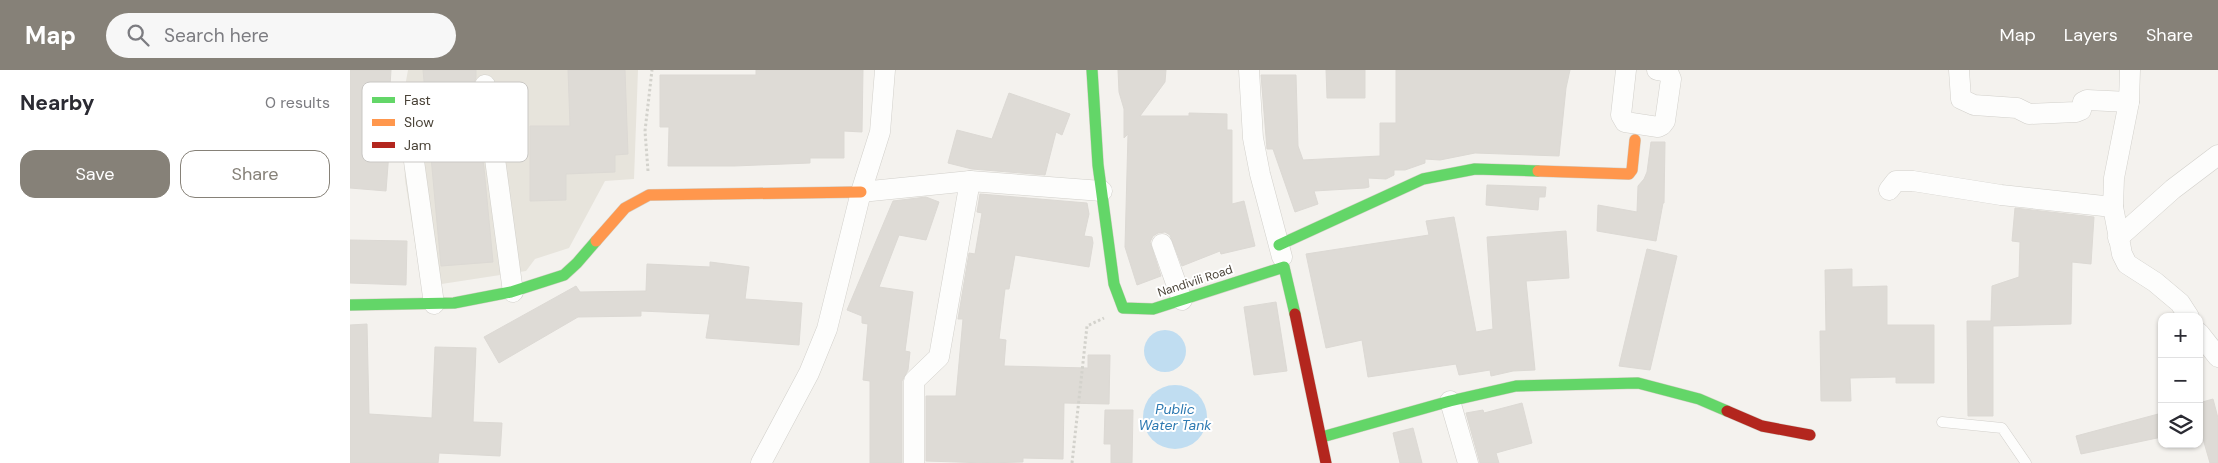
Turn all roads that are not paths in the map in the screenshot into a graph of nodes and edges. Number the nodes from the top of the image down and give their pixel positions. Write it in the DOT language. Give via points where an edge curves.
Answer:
graph roads {
  1 [pos="884,70"];
  2 [pos="1092,70"];
  3 [pos="1249,70"];
  4 [pos="1626,70"];
  5 [pos="1657,70"];
  6 [pos="1959,70"];
  7 [pos="2130,70"];
  8 [pos="2129,102"];
  9 [pos="1635,140"];
  10 [pos="2218,155"];
  11 [pos="414,162"];
  12 [pos="495,162"];
  13 [pos="970,181"];
  14 [pos="1889,190"];
  15 [pos="1102,191"];
  16 [pos="861,192"];
  17 [pos="2113,207"];
  18 [pos="2118,238"];
  19 [pos="1162,244"];
  20 [pos="1279,245"];
  21 [pos="1284,267"];
  22 [pos="513,292"];
  23 [pos="1182,300"];
  24 [pos="434,304"];
  25 [pos="350,305"];
  26 [pos="2186,313"];
  27 [pos="2203,338"];
  28 [pos="2218,357"];
  29 [pos="1450,401"];
  30 [pos="1942,422"];
  31 [pos="1810,435"];
  32 [pos="1322,437"];
  33 [pos="761,463"];
  34 [pos="914,463"];
  35 [pos="1326,463"];
  36 [pos="1468,463"];
  37 [pos="2026,463"];
  1 -- 16 [label="street" via="880,132"];
  2 -- 15 [label="street"];
  3 -- 20 [label="street" via="1253,138"];
  4 -- 5 [label="street" via="1623,120 1658,126 1665,121 1671,79 1668,72"];
  6 -- 8 [label="street" via="1961,99 1974,105 2017,108 2029,114 2076,112 2087,100"];
  7 -- 8 [label="street"];
  8 -- 17 [label="street" via="2114,178"];
  9 -- 20 [label="street" via="1632,170 1628,174 1476,169 1423,179"];
  10 -- 18 [label="street" via="2173,189"];
  11 -- 24 [label="street"];
  12 -- 22 [label="street"];
  13 -- 15 [label="street"];
  13 -- 16 [label="street"];
  13 -- 34 [label="street" via="939,356 914,381"];
  14 -- 17 [label="street" via="1896,181 1913,181 2001,195"];
  15 -- 23 [label="street, Nandivili Road" via="1114,284 1122,308 1153,309"];
  16 -- 22 [label="street" via="649,194 627,206 568,272"];
  16 -- 33 [label="street" via="827,329 809,373"];
  17 -- 18 [label="street"];
  18 -- 26 [label="street" via="2126,264 2155,282 2180,303"];
  19 -- 23 [label="street"];
  20 -- 21 [label="street"];
  21 -- 23 [label="street, Nandivili Road"];
  21 -- 32 [label="street"];
  22 -- 24 [label="street"];
  24 -- 25 [label="street"];
  27 -- 28 [label="street"];
  29 -- 31 [label="street" via="1516,386 1638,383 1699,399 1762,426"];
  29 -- 32 [label="street"];
  29 -- 36 [label="street"];
  30 -- 37 [label="lane" via="2002,428"];
  32 -- 35 [label="street"];
}
